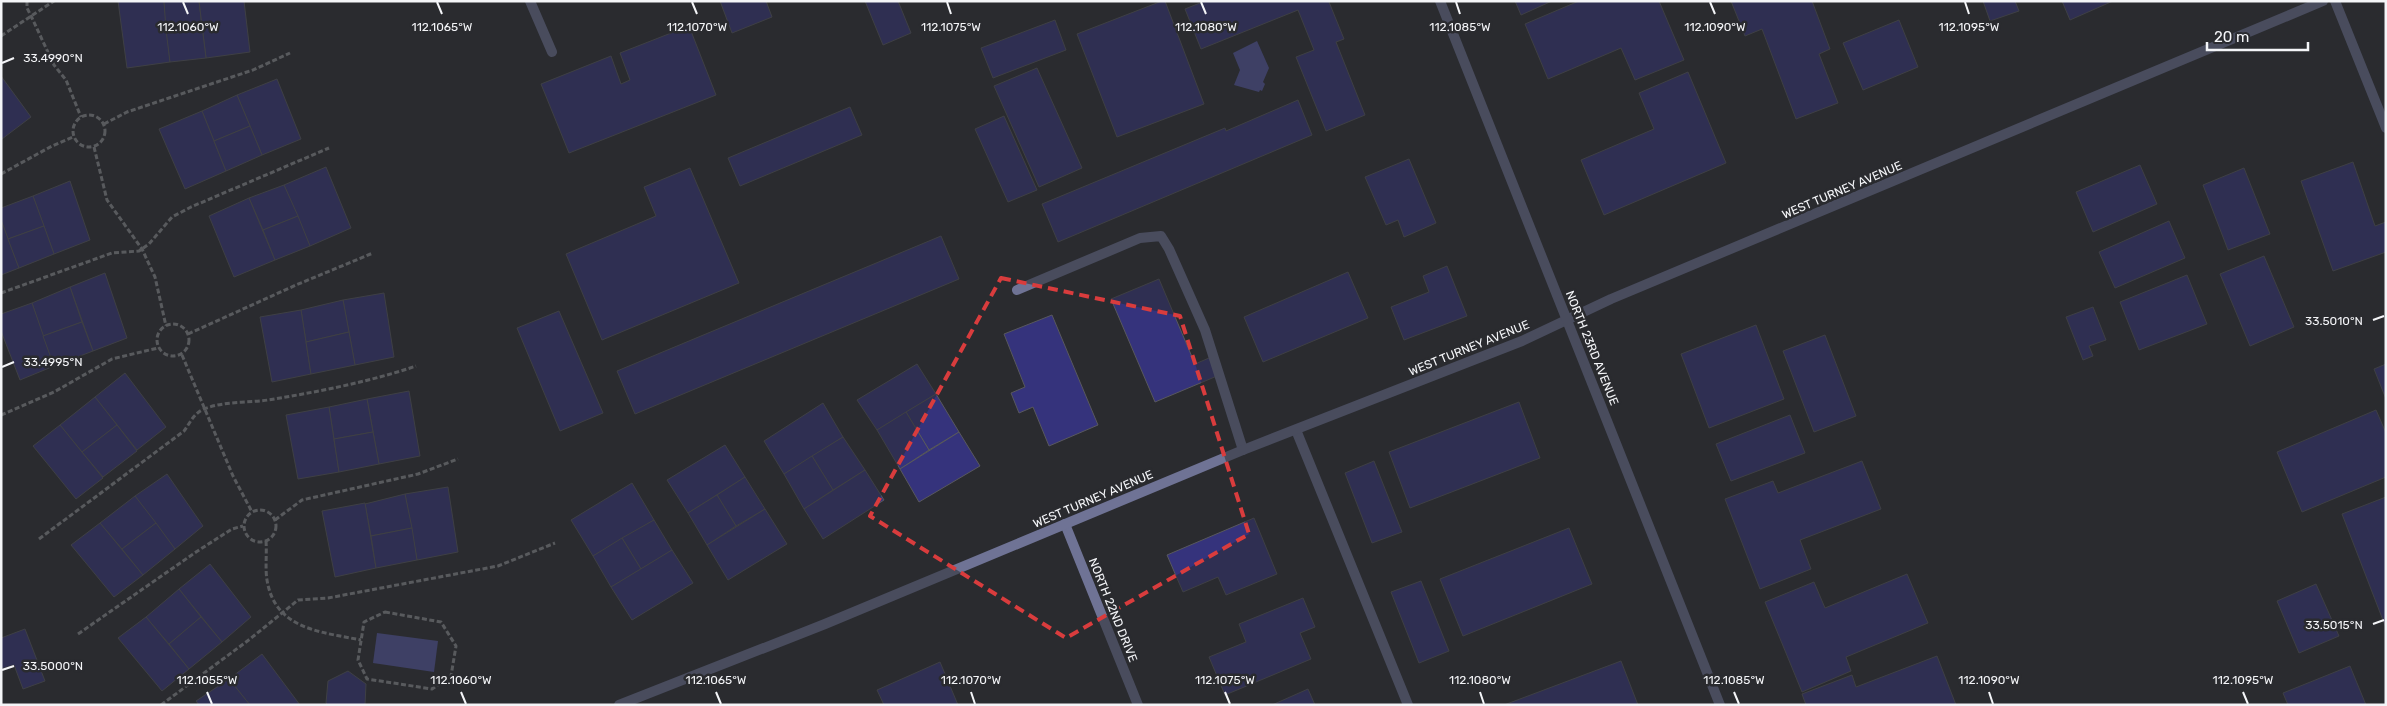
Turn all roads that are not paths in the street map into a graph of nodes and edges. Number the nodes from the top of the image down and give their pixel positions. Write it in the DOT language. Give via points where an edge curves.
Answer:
graph roads {
  1 [pos="530,1"];
  2 [pos="1440,1"];
  3 [pos="2323,1"];
  4 [pos="2335,1"];
  5 [pos="552,52"];
  6 [pos="2386,128"];
  7 [pos="1017,290"];
  8 [pos="1567,319"];
  9 [pos="1296,430"];
  10 [pos="1242,450"];
  11 [pos="1065,524"];
  12 [pos="619,705"];
  13 [pos="1138,705"];
  14 [pos="1408,705"];
  15 [pos="1720,705"];
  1 -- 5 [label="street"];
  2 -- 8 [label="street, NORTH 23RD AVENUE"];
  3 -- 8 [label="street, WEST TURNEY AVENUE"];
  4 -- 6 [label="street"];
  7 -- 10 [label="street" via="1140,238 1160,236 1206,330"];
  8 -- 9 [label="street, WEST TURNEY AVENUE" via="1522,341"];
  8 -- 15 [label="street, NORTH 23RD AVENUE"];
  9 -- 10 [label="street, WEST TURNEY AVENUE"];
  9 -- 14 [label="street"];
  10 -- 11 [label="street, WEST TURNEY AVENUE"];
  11 -- 12 [label="street, WEST TURNEY AVENUE"];
  11 -- 13 [label="street, NORTH 22ND DRIVE"];
}
